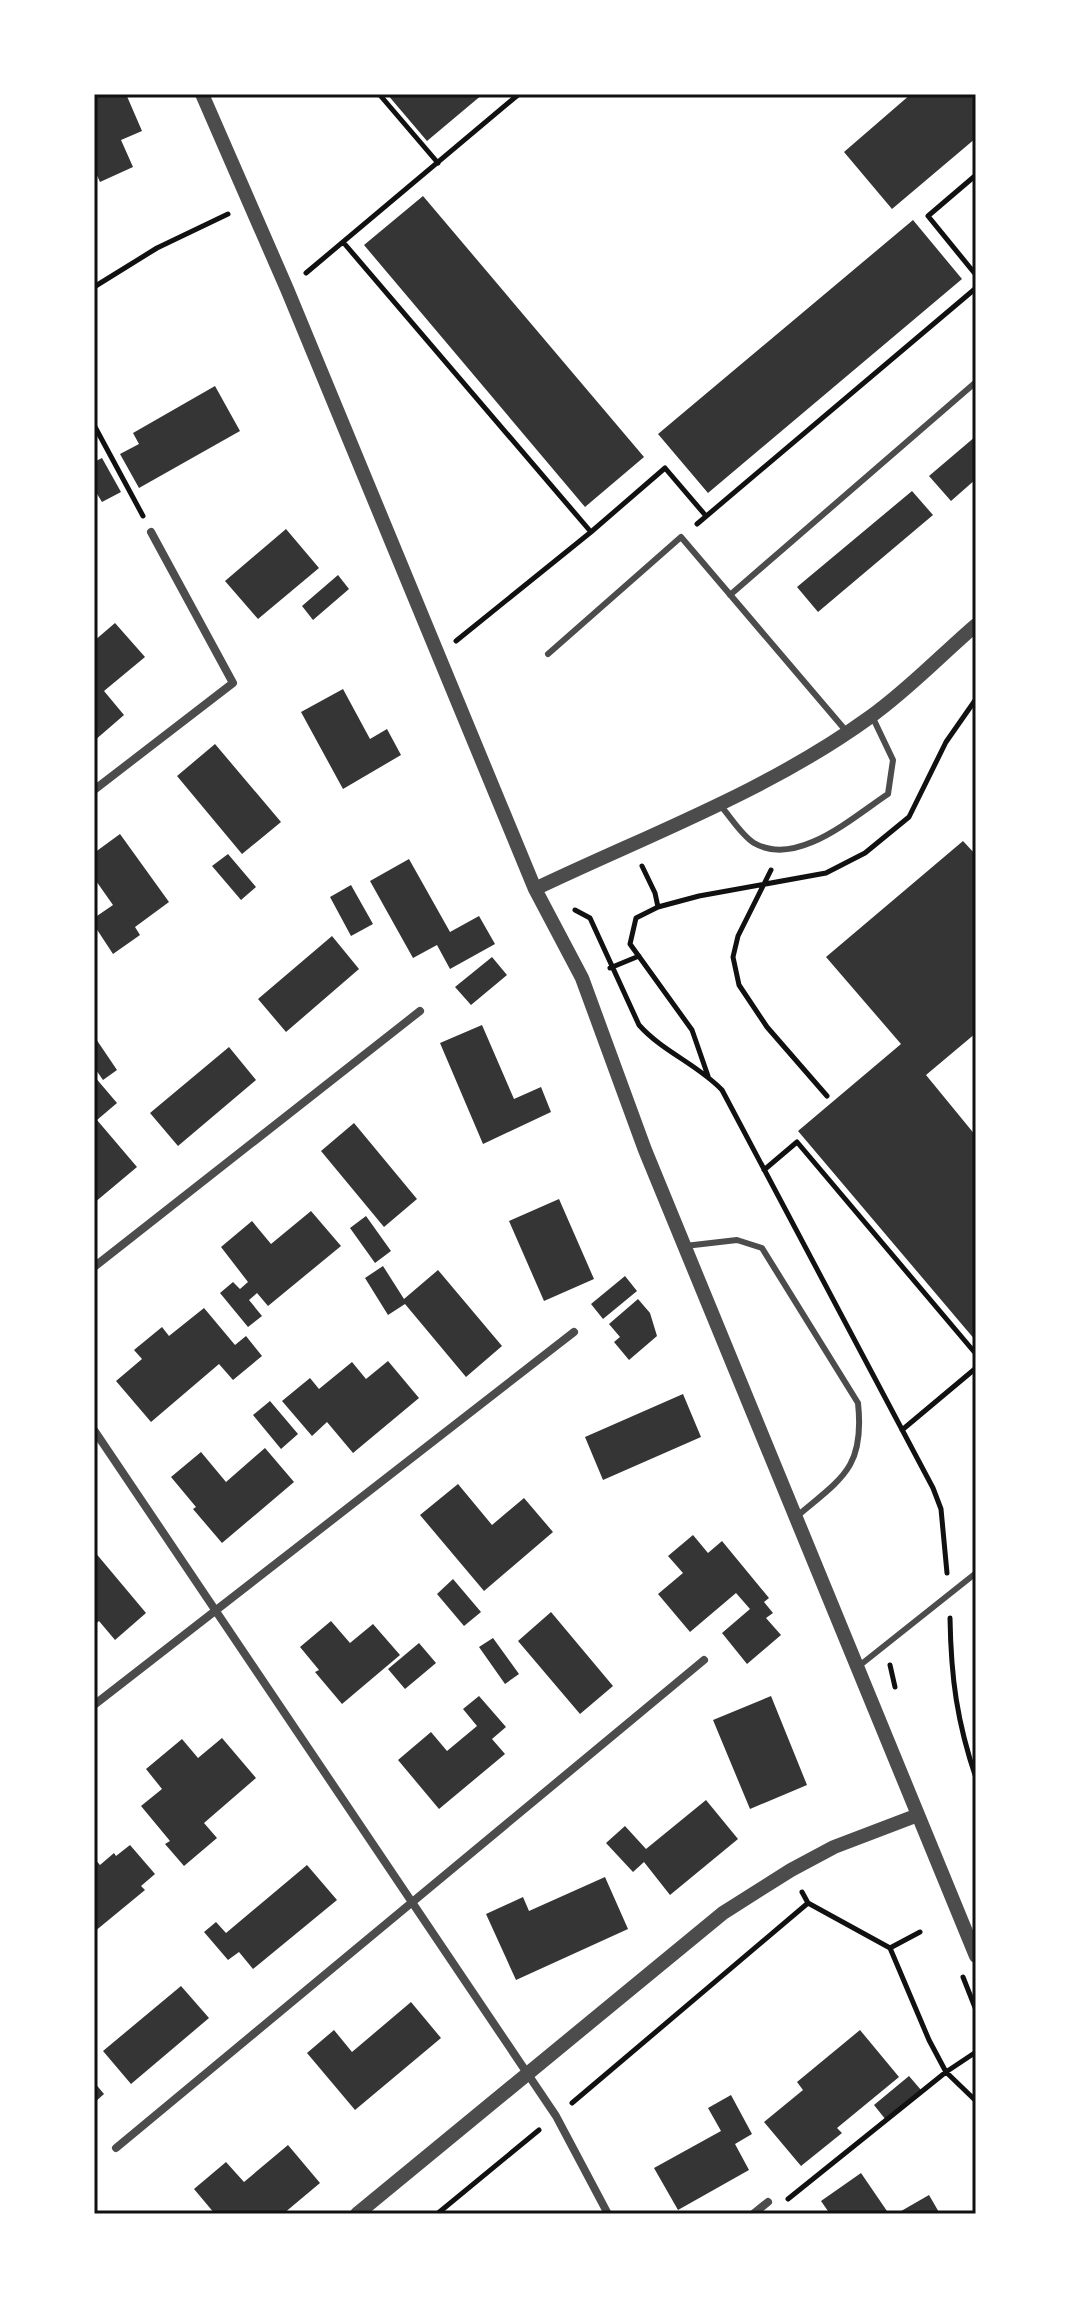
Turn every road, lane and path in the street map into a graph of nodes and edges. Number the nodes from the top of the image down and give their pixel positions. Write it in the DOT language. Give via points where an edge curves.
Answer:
graph roads {
  1 [pos="202,94"];
  2 [pos="379,94"];
  3 [pos="519,94"];
  4 [pos="438,163"];
  5 [pos="976,175"];
  6 [pos="250,204"];
  7 [pos="343,242"];
  8 [pos="976,275"];
  9 [pos="94,287"];
  10 [pos="976,288"];
  11 [pos="287,289"];
  12 [pos="976,382"];
  13 [pos="94,425"];
  14 [pos="706,516"];
  15 [pos="151,532"];
  16 [pos="591,532"];
  17 [pos="681,537"];
  18 [pos="730,595"];
  19 [pos="976,625"];
  20 [pos="435,648"];
  21 [pos="548,654"];
  22 [pos="872,716"];
  23 [pos="847,732"];
  24 [pos="94,790"];
  25 [pos="720,805"];
  26 [pos="632,843"];
  27 [pos="779,851"];
  28 [pos="535,889"];
  29 [pos="639,956"];
  30 [pos="582,978"];
  31 [pos="420,1011"];
  32 [pos="708,1076"];
  33 [pos="827,1096"];
  34 [pos="764,1170"];
  35 [pos="684,1246"];
  36 [pos="94,1267"];
  37 [pos="574,1332"];
  38 [pos="976,1354"];
  39 [pos="976,1368"];
  40 [pos="94,1430"];
  41 [pos="902,1430"];
  42 [pos="796,1517"];
  43 [pos="976,1573"];
  44 [pos="215,1611"];
  45 [pos="704,1660"];
  46 [pos="857,1668"];
  47 [pos="94,1705"];
  48 [pos="918,1815"];
  49 [pos="791,1870"];
  50 [pos="411,1902"];
  51 [pos="808,1903"];
  52 [pos="920,1932"];
  53 [pos="890,1948"];
  54 [pos="976,1956"];
  55 [pos="976,2052"];
  56 [pos="946,2072"];
  57 [pos="526,2075"];
  58 [pos="976,2101"];
  59 [pos="556,2116"];
  60 [pos="116,2148"];
  61 [pos="768,2202"];
  62 [pos="357,2214"];
  63 [pos="437,2214"];
  64 [pos="608,2214"];
  65 [pos="753,2214"];
  1 -- 6 [label="street"];
  2 -- 4 [label="path"];
  3 -- 4 [label="path"];
  4 -- 7 [label="path"];
  5 -- 8 [label="path" via="928,216"];
  6 -- 9 [label="path" via="157,248"];
  6 -- 11 [label="street"];
  7 -- 11 [label="path"];
  7 -- 16 [label="path"];
  10 -- 14 [label="path"];
  11 -- 20 [label="street"];
  12 -- 18 [label="lane"];
  13 -- 15 [label="path"];
  14 -- 16 [label="path" via="665,468"];
  14 -- 17 [label="path"];
  15 -- 24 [label="street" via="233,683"];
  16 -- 20 [label="path" via="459,640"];
  17 -- 18 [label="lane"];
  17 -- 21 [label="lane"];
  18 -- 23 [label="lane"];
  19 -- 22 [label="street"];
  20 -- 28 [label="street"];
  22 -- 23 [label="street"];
  22 -- 27 [label="lane" via="893,760 888,794 812,844"];
  23 -- 25 [label="street"];
  25 -- 26 [label="street"];
  25 -- 27 [label="lane" via="753,842"];
  26 -- 28 [label="street"];
  26 -- 29 [label="path" via="658,907 636,918 630,944"];
  27 -- 33 [label="path" via="733,957 739,985 767,1027"];
  28 -- 30 [label="street"];
  29 -- 30 [label="path"];
  29 -- 32 [label="path" via="692,1030"];
  30 -- 35 [label="street"];
  31 -- 36 [label="street"];
  34 -- 38 [label="path" via="797,1142"];
  35 -- 42 [label="street"];
  35 -- 42 [label="lane" via="737,1240 762,1248 858,1403 861,1433 853,1461"];
  37 -- 44 [label="street"];
  39 -- 41 [label="path"];
  40 -- 44 [label="street"];
  42 -- 46 [label="street"];
  43 -- 46 [label="lane"];
  44 -- 47 [label="street"];
  44 -- 50 [label="street"];
  45 -- 50 [label="street"];
  46 -- 48 [label="street"];
  48 -- 49 [label="street" via="834,1847"];
  48 -- 54 [label="street"];
  49 -- 51 [label="path"];
  49 -- 57 [label="street" via="723,1913"];
  50 -- 57 [label="street"];
  50 -- 60 [label="street"];
  51 -- 53 [label="path"];
  51 -- 59 [label="path"];
  52 -- 53 [label="path"];
  53 -- 56 [label="path"];
  55 -- 56 [label="path"];
  56 -- 58 [label="path"];
  56 -- 61 [label="path" via="789,2199"];
  57 -- 59 [label="street"];
  57 -- 62 [label="street"];
  59 -- 63 [label="path"];
  59 -- 64 [label="street"];
  61 -- 65 [label="street"];
}
